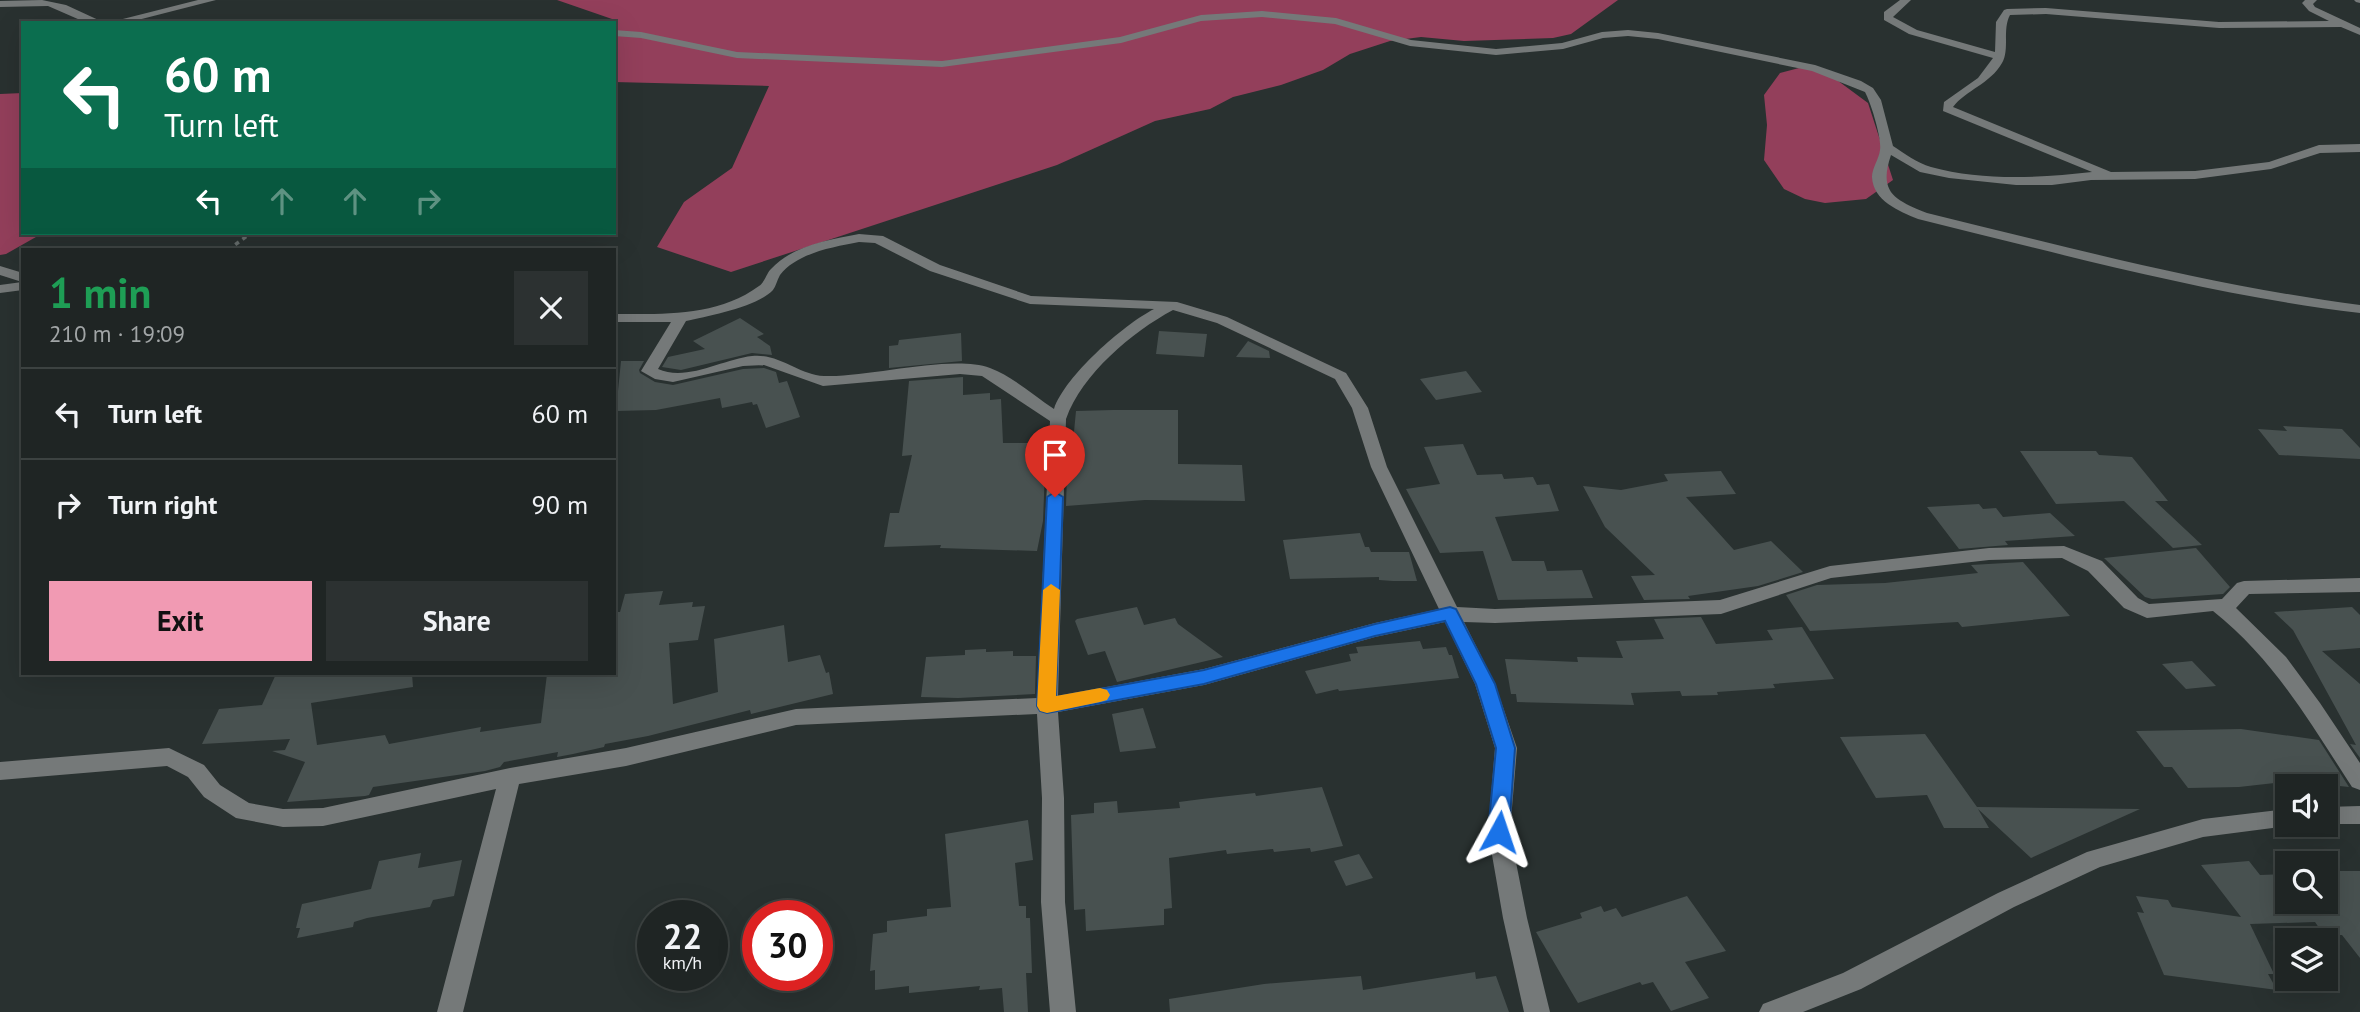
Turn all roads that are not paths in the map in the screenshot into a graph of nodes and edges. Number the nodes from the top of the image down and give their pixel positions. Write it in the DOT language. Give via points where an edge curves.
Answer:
graph roads {
  1 [pos="211,0"];
  2 [pos="1906,0"];
  3 [pos="2312,0"];
  4 [pos="0,4"];
  5 [pos="85,21"];
  6 [pos="121,21"];
  7 [pos="2339,24"];
  8 [pos="2360,32"];
  9 [pos="616,33"];
  10 [pos="2000,57"];
  11 [pos="1887,148"];
  12 [pos="2360,148"];
  13 [pos="2109,176"];
  14 [pos="0,270"];
  15 [pos="21,277"];
  16 [pos="21,286"];
  17 [pos="0,289"];
  18 [pos="1172,305"];
  19 [pos="2360,309"];
  20 [pos="616,318"];
  21 [pos="681,318"];
  22 [pos="1058,419"];
  23 [pos="2360,585"];
  24 [pos="2224,609"];
  25 [pos="1450,614"];
  26 [pos="1047,706"];
  27 [pos="0,771"];
  28 [pos="510,777"];
  29 [pos="2360,781"];
  30 [pos="2360,815"];
  31 [pos="2338,816"];
  32 [pos="2275,819"];
  33 [pos="450,1012"];
  34 [pos="1063,1012"];
  35 [pos="1537,1012"];
  36 [pos="1772,1012"];
  1 -- 6 [label="street"];
  2 -- 10 [label="street" via="1888,18 1913,32"];
  3 -- 7 [label="street" via="2307,3 2312,9"];
  4 -- 5 [label="street" via="52,3"];
  7 -- 8 [label="street"];
  7 -- 10 [label="street" via="2219,25 2016,11 2003,17"];
  9 -- 11 [label="street" via="737,55 942,64 1111,42 1202,18 1262,14 1336,21 1410,43 1496,52 1563,46 1602,36 1648,35 1815,68 1857,83 1875,100"];
  10 -- 13 [label="street" via="1991,73 1947,109"];
  11 -- 13 [label="street" via="1924,169 1949,174 2028,181"];
  11 -- 19 [label="street" via="1878,175 1882,191 1899,206 1923,216 2218,287"];
  12 -- 13 [label="street" via="2319,149 2271,165 2196,176"];
  14 -- 15 [label="street"];
  16 -- 17 [label="street"];
  18 -- 21 [label="street" via="1030,300 935,268 878,239 859,239 824,244 775,272 767,288 726,308"];
  18 -- 22 [label="street" via="1136,324 1092,367 1065,399"];
  18 -- 25 [label="street" via="1222,320 1341,376 1360,408 1378,467"];
  20 -- 21 [label="street"];
  21 -- 22 [label="street" via="649,372 659,378 754,360 770,361 823,381 960,369 986,372"];
  22 -- 26 [label="street"];
  23 -- 24 [label="street" via="2244,588"];
  24 -- 25 [label="street" via="2217,604 2147,611 2130,603 2095,566 2064,552 1989,554 1830,572 1721,607"];
  24 -- 29 [label="street" via="2247,626 2288,671"];
  25 -- 26 [label="street" via="1204,677"];
  25 -- 35 [label="street" via="1485,684 1506,748 1499,832"];
  26 -- 28 [label="street" via="796,718 626,757"];
  26 -- 34 [label="street" via="1053,902"];
  27 -- 28 [label="street" via="169,757 196,771 212,791 244,811 283,818 323,817"];
  28 -- 33 [label="street"];
  30 -- 31 [label="street"];
  32 -- 36 [label="street" via="2203,828 2095,859 1852,981"];
}
